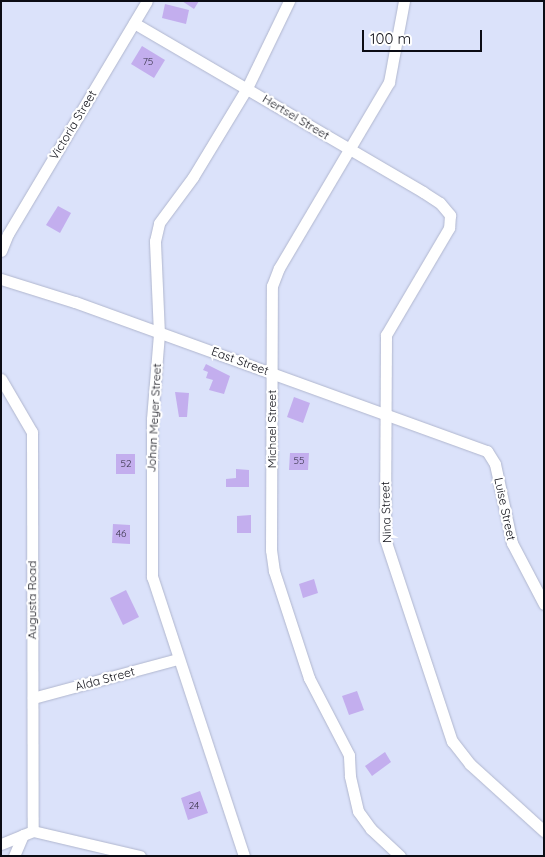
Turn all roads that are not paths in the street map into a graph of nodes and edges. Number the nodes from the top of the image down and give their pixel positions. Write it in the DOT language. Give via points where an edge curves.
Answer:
graph roads {
  1 [pos="147,1"];
  2 [pos="289,1"];
  3 [pos="404,1"];
  4 [pos="134,23"];
  5 [pos="246,88"];
  6 [pos="350,149"];
  7 [pos="451,220"];
  8 [pos="1,251"];
  9 [pos="1,279"];
  10 [pos="159,334"];
  11 [pos="272,373"];
  12 [pos="1,379"];
  13 [pos="385,414"];
  14 [pos="478,446"];
  15 [pos="544,604"];
  16 [pos="178,659"];
  17 [pos="32,698"];
  18 [pos="544,831"];
  19 [pos="28,833"];
  20 [pos="1,844"];
  21 [pos="14,856"];
  22 [pos="139,856"];
  23 [pos="244,856"];
  24 [pos="400,856"];
  1 -- 4 [label="street, Victoria Street"];
  2 -- 5 [label="street, Johan Meyer Street"];
  3 -- 6 [label="street, Michael Street" via="390,80"];
  4 -- 5 [label="street, Hertsel Street"];
  4 -- 8 [label="street, Victoria Street" via="8,234"];
  5 -- 6 [label="street, Hertsel Street"];
  5 -- 10 [label="street, Johan Meyer Street" via="193,177 158,226 154,286"];
  6 -- 7 [label="street, Hertsel Street" via="440,203"];
  6 -- 11 [label="street, Michael Street" via="275,279"];
  7 -- 13 [label="street, Nina Street" via="388,331"];
  9 -- 10 [label="street, East Street" via="75,302"];
  10 -- 11 [label="street, East Street"];
  10 -- 16 [label="street, Johan Meyer Street" via="152,419 152,577"];
  11 -- 13 [label="street, East Street"];
  11 -- 24 [label="street, Michael Street" via="271,550 274,571 310,678 348,755 358,811 371,829"];
  12 -- 17 [label="street, Augusta Road" via="32,432"];
  13 -- 14 [label="street, East Street"];
  13 -- 18 [label="street, Nina Street" via="384,539 445,726 461,755"];
  14 -- 15 [label="street, Luise Street" via="494,458 512,543"];
  16 -- 17 [label="street, Alda Street"];
  16 -- 23 [label="street, Johan Meyer Street"];
  17 -- 19 [label="street, Augusta Road"];
  19 -- 20 [label="street"];
  19 -- 21 [label="street, Augusta Road"];
  19 -- 22 [label="street"];
}
